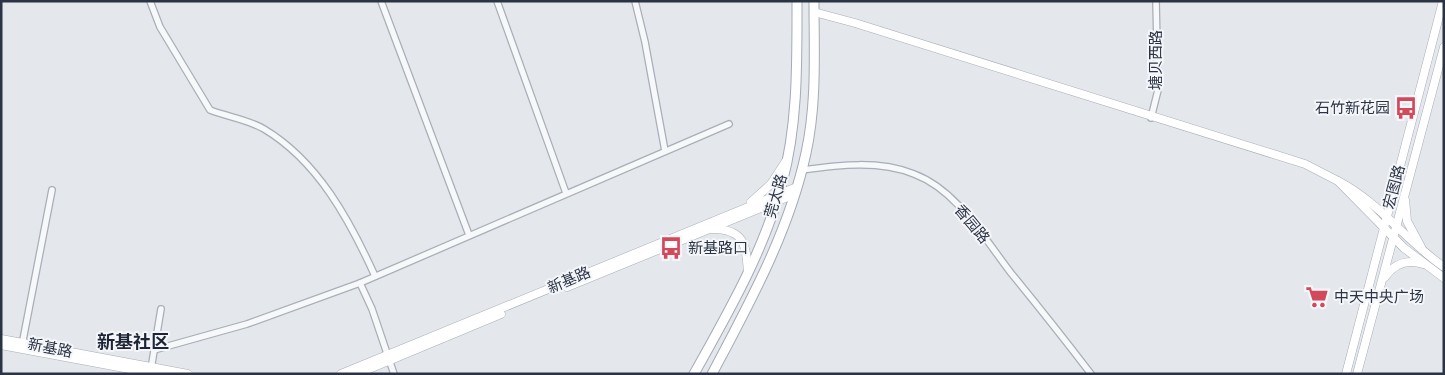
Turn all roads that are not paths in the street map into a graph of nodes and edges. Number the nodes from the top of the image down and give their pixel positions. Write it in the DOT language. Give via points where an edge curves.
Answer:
graph roads {
  1 [pos="150,1"];
  2 [pos="382,1"];
  3 [pos="497,1"];
  4 [pos="635,1"];
  5 [pos="797,1"];
  6 [pos="814,1"];
  7 [pos="1156,1"];
  8 [pos="1443,1"];
  9 [pos="814,12"];
  10 [pos="1444,47"];
  11 [pos="1151,118"];
  12 [pos="729,124"];
  13 [pos="665,151"];
  14 [pos="786,160"];
  15 [pos="802,170"];
  16 [pos="1338,181"];
  17 [pos="52,190"];
  18 [pos="796,191"];
  19 [pos="1404,192"];
  20 [pos="566,193"];
  21 [pos="777,198"];
  22 [pos="742,209"];
  23 [pos="1386,217"];
  24 [pos="1383,226"];
  25 [pos="1395,227"];
  26 [pos="707,229"];
  27 [pos="469,235"];
  28 [pos="1393,236"];
  29 [pos="1425,253"];
  30 [pos="1425,264"];
  31 [pos="1444,267"];
  32 [pos="748,273"];
  33 [pos="375,276"];
  34 [pos="1444,278"];
  35 [pos="1382,282"];
  36 [pos="360,283"];
  37 [pos="162,309"];
  38 [pos="1,339"];
  39 [pos="1,345"];
  40 [pos="21,346"];
  41 [pos="154,350"];
  42 [pos="389,358"];
  43 [pos="152,372"];
  44 [pos="188,374"];
  45 [pos="341,374"];
  46 [pos="357,374"];
  47 [pos="394,374"];
  48 [pos="694,374"];
  49 [pos="712,374"];
  50 [pos="1091,374"];
  51 [pos="1346,374"];
  52 [pos="1357,374"];
  1 -- 33 [label="street" via="160,26 210,110 264,129 312,168 361,246"];
  2 -- 27 [label="street"];
  3 -- 20 [label="street"];
  4 -- 13 [label="street"];
  5 -- 14 [label="main road, 莞太路" via="795,98"];
  6 -- 9 [label="main road, 莞太路"];
  7 -- 11 [label="street, 塘贝西路" via="1158,90"];
  8 -- 23 [label="street, 宏图路"];
  9 -- 11 [label="street"];
  9 -- 15 [label="main road, 莞太路" via="813,103"];
  10 -- 19 [label="street, 宏图路"];
  11 -- 16 [label="street" via="1305,164"];
  12 -- 13 [label="street"];
  13 -- 20 [label="street"];
  14 -- 21 [label="main road, 莞太路"];
  14 -- 22 [label="street" via="762,194"];
  15 -- 18 [label="main road, 莞太路"];
  15 -- 50 [label="street, 香园路" via="881,166 901,169 936,185 968,218"];
  16 -- 23 [label="street" via="1360,193"];
  16 -- 24 [label="street"];
  17 -- 40 [label="street"];
  18 -- 21 [label="street, 新基路"];
  18 -- 49 [label="main road, 莞太路" via="772,255"];
  19 -- 25 [label="street, 宏图路"];
  19 -- 29 [label="street" via="1407,221"];
  20 -- 27 [label="street"];
  21 -- 22 [label="street, 新基路"];
  21 -- 26 [label="street, 新基路"];
  21 -- 32 [label="main road, 莞太路"];
  22 -- 42 [label="street, 新基路"];
  23 -- 24 [label="street, 宏图路"];
  23 -- 25 [label="street"];
  24 -- 28 [label="street"];
  24 -- 51 [label="street, 宏图路"];
  25 -- 28 [label="street, 宏图路"];
  25 -- 29 [label="street"];
  26 -- 32 [label="street" via="726,230 740,237 748,253"];
  26 -- 42 [label="street, 新基路"];
  27 -- 33 [label="street"];
  28 -- 30 [label="street"];
  28 -- 35 [label="street, 宏图路"];
  29 -- 31 [label="street"];
  30 -- 34 [label="street"];
  30 -- 35 [label="street" via="1398,264 1390,269"];
  32 -- 48 [label="main road, 莞太路"];
  33 -- 36 [label="street"];
  35 -- 52 [label="street, 宏图路"];
  36 -- 41 [label="street" via="247,324"];
  36 -- 42 [label="street"];
  37 -- 41 [label="street"];
  38 -- 40 [label="street, 新基路"];
  39 -- 40 [label="street, 新基路"];
  40 -- 43 [label="street, 新基路"];
  41 -- 43 [label="street"];
  42 -- 45 [label="street, 新基路"];
  42 -- 46 [label="street, 新基路"];
  42 -- 47 [label="street"];
  43 -- 44 [label="street, 新基路"];
}
